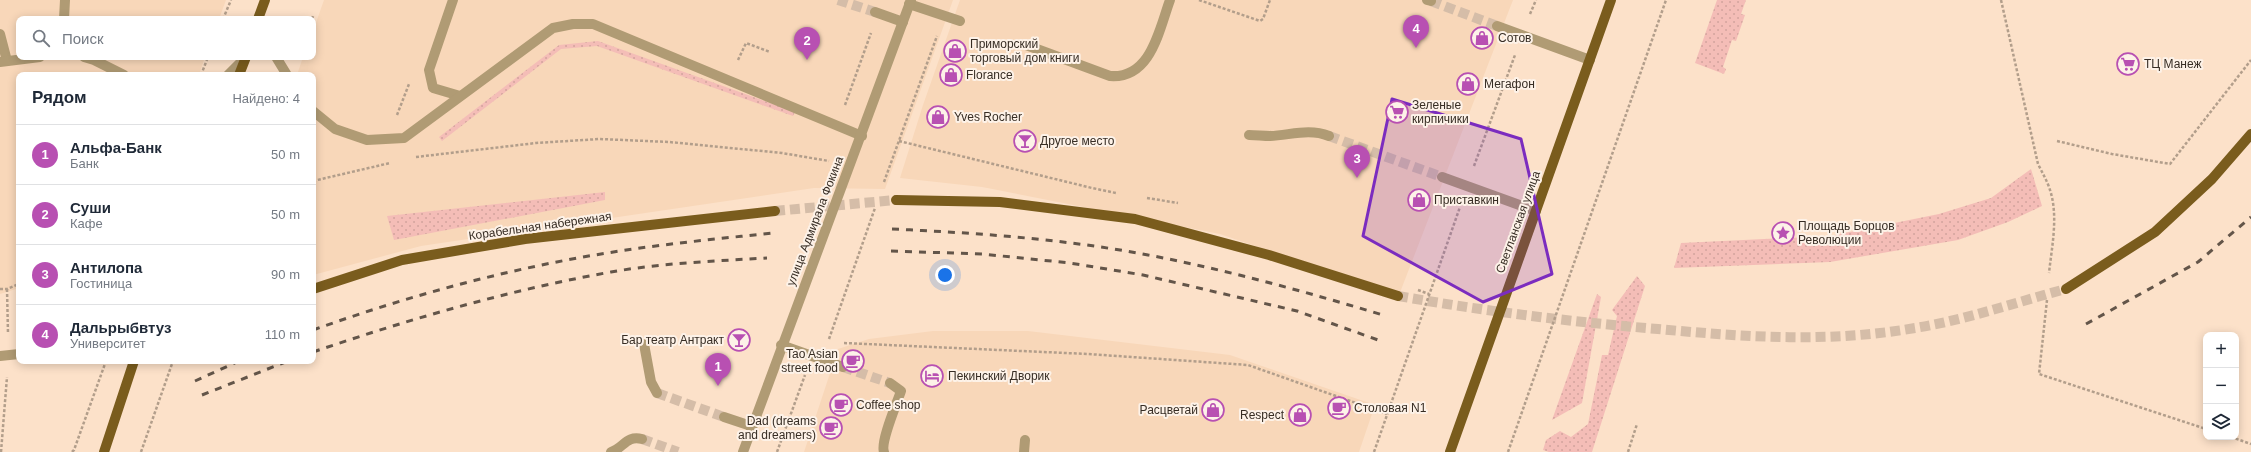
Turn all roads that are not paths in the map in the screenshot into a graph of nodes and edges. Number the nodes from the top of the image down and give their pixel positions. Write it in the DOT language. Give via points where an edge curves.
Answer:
graph roads {
  1 [pos="65,0"];
  2 [pos="265,0"];
  3 [pos="453,0"];
  4 [pos="1170,0"];
  5 [pos="1611,0"];
  6 [pos="910,2"];
  7 [pos="875,12"];
  8 [pos="64,16"];
  9 [pos="259,16"];
  10 [pos="960,21"];
  11 [pos="903,22"];
  12 [pos="1497,26"];
  13 [pos="0,34"];
  14 [pos="1026,45"];
  15 [pos="16,60"];
  16 [pos="94,60"];
  17 [pos="243,60"];
  18 [pos="245,60"];
  19 [pos="278,60"];
  20 [pos="1590,60"];
  21 [pos="3,61"];
  22 [pos="118,72"];
  23 [pos="231,72"];
  24 [pos="240,72"];
  25 [pos="285,72"];
  26 [pos="460,96"];
  27 [pos="316,114"];
  28 [pos="2251,134"];
  29 [pos="1249,135"];
  30 [pos="862,136"];
  31 [pos="1329,136"];
  32 [pos="1442,177"];
  33 [pos="896,200"];
  34 [pos="775,211"];
  35 [pos="1536,211"];
  36 [pos="316,288"];
  37 [pos="2066,289"];
  38 [pos="1398,296"];
  39 [pos="644,344"];
  40 [pos="781,345"];
  41 [pos="16,354"];
  42 [pos="0,356"];
  43 [pos="133,364"];
  44 [pos="843,367"];
  45 [pos="890,384"];
  46 [pos="657,393"];
  47 [pos="724,417"];
  48 [pos="751,426"];
  49 [pos="642,439"];
  50 [pos="1025,440"];
  51 [pos="104,452"];
  52 [pos="611,452"];
  53 [pos="742,452"];
  54 [pos="884,452"];
  55 [pos="1024,452"];
  56 [pos="1450,452"];
  1 -- 8 [label="street"];
  2 -- 9 [label="main road"];
  3 -- 26 [label="street" via="428,70 433,88"];
  4 -- 14 [label="street" via="1150,54 1130,74 1110,76"];
  5 -- 20 [label="main road, Светланская улица"];
  6 -- 10 [label="street"];
  6 -- 11 [label="street, улица Адмирала Фокина"];
  7 -- 11 [label="street"];
  11 -- 30 [label="street, улица Адмирала Фокина"];
  12 -- 20 [label="street"];
  13 -- 21 [label="street"];
  15 -- 21 [label="street"];
  16 -- 22 [label="street"];
  17 -- 23 [label="street"];
  18 -- 24 [label="main road"];
  19 -- 25 [label="street"];
  20 -- 35 [label="main road, Светланская улица"];
  26 -- 27 [label="street" via="404,138 367,140 334,129"];
  26 -- 30 [label="street" via="553,28 593,24"];
  28 -- 37 [label="main road" via="2212,180 2155,232"];
  29 -- 31 [label="street" via="1319,132"];
  30 -- 40 [label="street, улица Адмирала Фокина"];
  32 -- 35 [label="street"];
  33 -- 38 [label="main road" via="1000,202 1135,219 1269,255"];
  34 -- 36 [label="main road, Корабельная набережная" via="525,239 402,260"];
  35 -- 56 [label="main road, Светланская улица"];
  39 -- 46 [label="street" via="652,382"];
  40 -- 44 [label="street"];
  40 -- 48 [label="street, улица Адмирала Фокина"];
  41 -- 42 [label="street"];
  43 -- 51 [label="main road"];
  45 -- 54 [label="street" via="901,391 883,448"];
  47 -- 48 [label="street"];
  48 -- 53 [label="street, улица Адмирала Фокина"];
  49 -- 52 [label="street" via="629,439 618,450"];
  50 -- 55 [label="street"];
}
